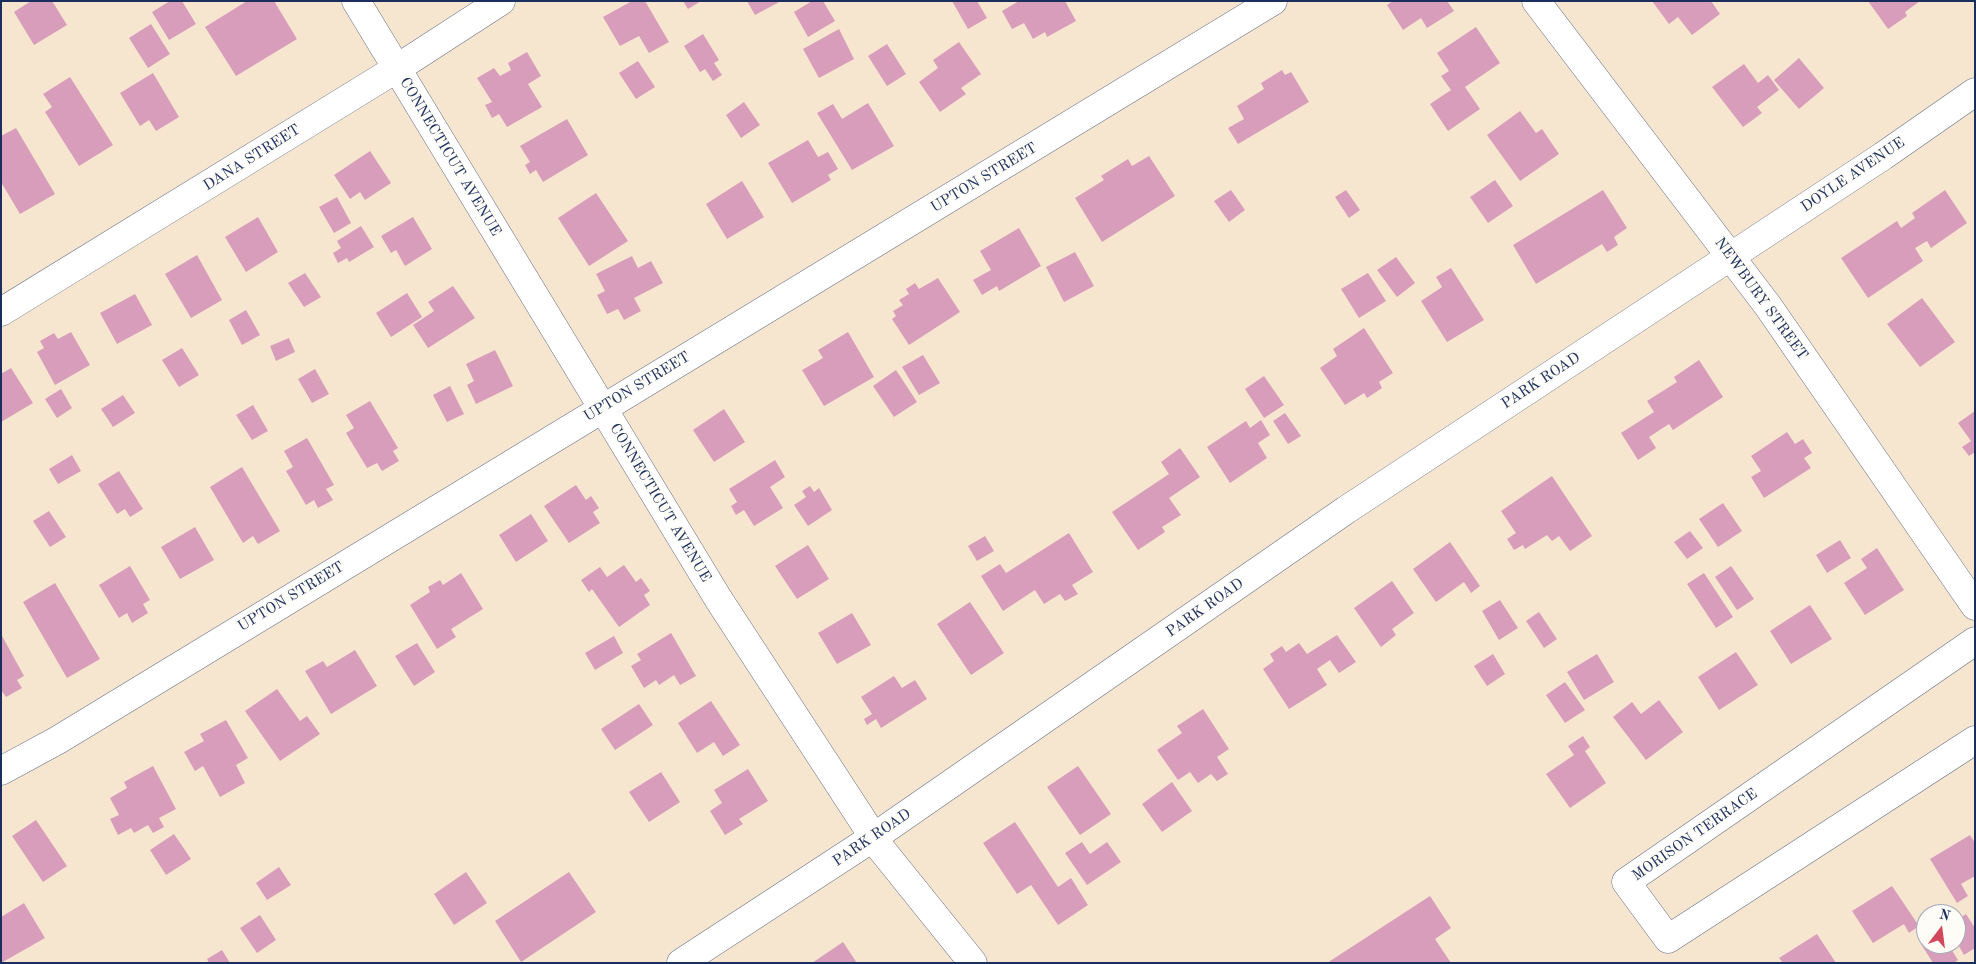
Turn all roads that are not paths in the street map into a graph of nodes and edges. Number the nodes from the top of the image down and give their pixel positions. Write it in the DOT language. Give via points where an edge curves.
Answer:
graph roads {
  1 [pos="356,1"];
  2 [pos="501,1"];
  3 [pos="1273,1"];
  4 [pos="1536,1"];
  5 [pos="396,69"];
  6 [pos="1975,92"];
  7 [pos="1731,256"];
  8 [pos="1,312"];
  9 [pos="602,408"];
  10 [pos="1975,606"];
  11 [pos="1975,641"];
  12 [pos="1975,740"];
  13 [pos="1,771"];
  14 [pos="874,837"];
  15 [pos="681,963"];
  16 [pos="973,963"];
  1 -- 5 [label="street, CONNECTICUT AVENUE"];
  2 -- 5 [label="street, DANA STREET"];
  3 -- 9 [label="street, UPTON STREET"];
  4 -- 7 [label="street, NEWBURY STREET"];
  5 -- 8 [label="street, DANA STREET"];
  5 -- 9 [label="street, CONNECTICUT AVENUE"];
  6 -- 7 [label="street, DOYLE AVENUE"];
  7 -- 10 [label="street, NEWBURY STREET"];
  7 -- 14 [label="street, PARK ROAD" via="1346,510"];
  9 -- 13 [label="street, UPTON STREET"];
  9 -- 14 [label="street, CONNECTICUT AVENUE" via="719,600"];
  11 -- 12 [label="street, MORISON TERRACE" via="1626,882 1668,939"];
  14 -- 15 [label="street, PARK ROAD"];
  14 -- 16 [label="street, CONNECTICUT AVENUE"];
}
